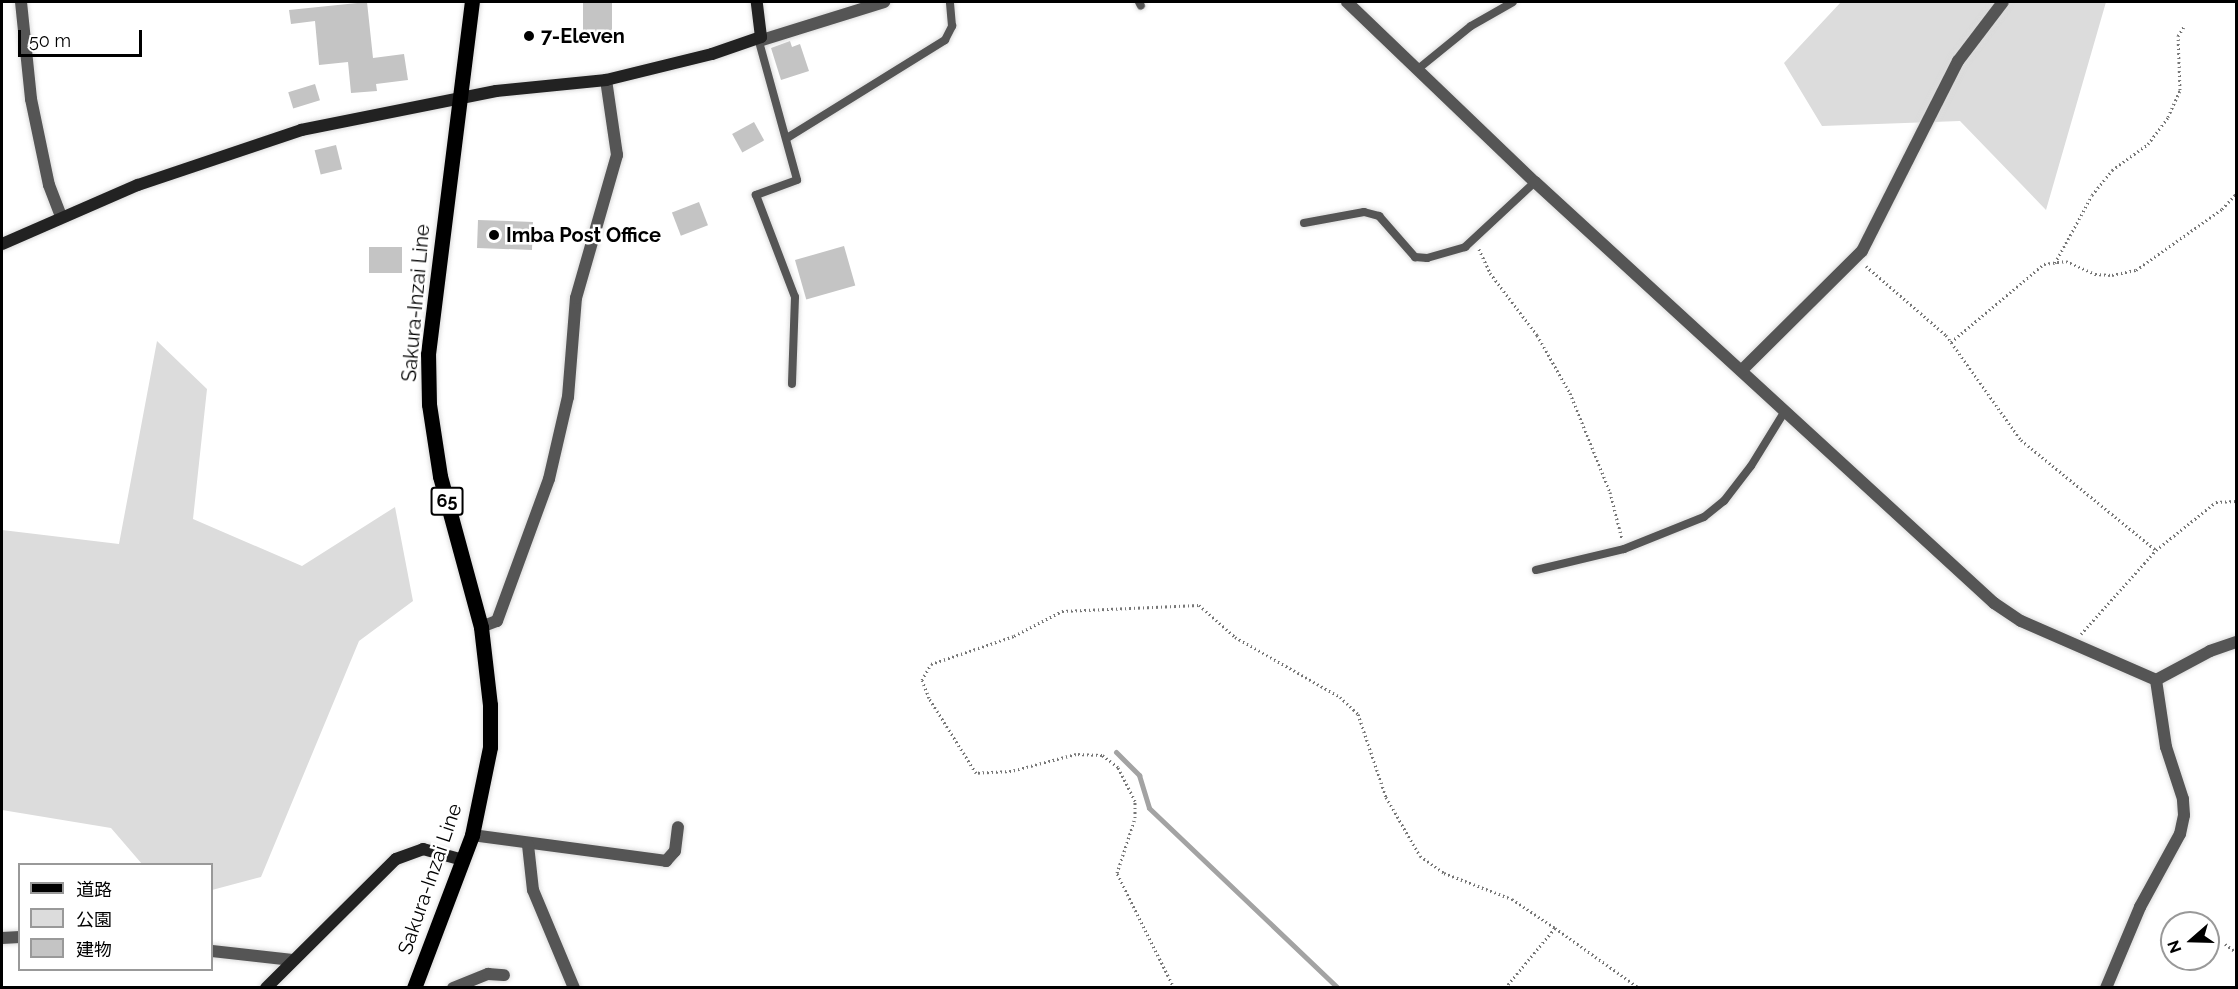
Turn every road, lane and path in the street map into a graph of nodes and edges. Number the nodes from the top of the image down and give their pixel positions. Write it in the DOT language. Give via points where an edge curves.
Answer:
graph roads {
  1 [pos="21,2"];
  2 [pos="472,2"];
  3 [pos="757,2"];
  4 [pos="884,2"];
  5 [pos="950,2"];
  6 [pos="1347,2"];
  7 [pos="1513,2"];
  8 [pos="2003,2"];
  9 [pos="2185,25"];
  10 [pos="760,37"];
  11 [pos="1418,69"];
  12 [pos="606,80"];
  13 [pos="458,101"];
  14 [pos="787,138"];
  15 [pos="1535,182"];
  16 [pos="2236,194"];
  17 [pos="61,217"];
  18 [pos="1304,223"];
  19 [pos="1475,237"];
  20 [pos="2,244"];
  21 [pos="1855,258"];
  22 [pos="2055,262"];
  23 [pos="1951,342"];
  24 [pos="1742,370"];
  25 [pos="792,384"];
  26 [pos="1785,411"];
  27 [pos="2236,501"];
  28 [pos="1624,549"];
  29 [pos="2156,550"];
  30 [pos="1536,570"];
  31 [pos="481,627"];
  32 [pos="2236,642"];
  33 [pos="2072,645"];
  34 [pos="2156,680"];
  35 [pos="678,827"];
  36 [pos="472,835"];
  37 [pos="528,845"];
  38 [pos="463,860"];
  39 [pos="1555,928"];
  40 [pos="18,936"];
  41 [pos="2,938"];
  42 [pos="2225,944"];
  43 [pos="213,951"];
  44 [pos="2236,952"];
  45 [pos="292,960"];
  46 [pos="504,975"];
  47 [pos="268,987"];
  48 [pos="414,987"];
  49 [pos="453,987"];
  50 [pos="574,987"];
  51 [pos="1174,987"];
  52 [pos="1505,987"];
  53 [pos="1639,987"];
  54 [pos="2106,987"];
  1 -- 17 [label="street" via="31,99 49,185"];
  2 -- 13 [label="main road, Sakura-Inzai Line / 65"];
  3 -- 10 [label="street"];
  4 -- 10 [label="street" via="762,40"];
  5 -- 14 [label="lane" via="952,26 945,40"];
  6 -- 11 [label="street"];
  7 -- 11 [label="lane" via="1471,26"];
  8 -- 21 [label="street" via="1958,61"];
  9 -- 22 [label="path" via="2178,36 2180,90 2168,117 2148,144 2112,170 2092,195"];
  10 -- 12 [label="street" via="712,54"];
  10 -- 14 [label="lane"];
  11 -- 15 [label="street"];
  12 -- 13 [label="street" via="496,91"];
  12 -- 31 [label="street" via="617,155 576,298 568,397 554,458 497,621"];
  13 -- 17 [label="street" via="301,130 138,185"];
  13 -- 31 [label="main road, Sakura-Inzai Line / 65" via="428,354 429,404 440,476"];
  14 -- 25 [label="lane" via="797,180 756,195 795,297"];
  15 -- 19 [label="lane"];
  15 -- 24 [label="street"];
  16 -- 22 [label="path" via="2223,209 2136,270 2095,274 2066,261"];
  17 -- 20 [label="street"];
  18 -- 19 [label="lane" via="1364,212 1379,216 1414,257 1465,246"];
  19 -- 28 [label="path" via="1490,273 1537,335 1570,393 1610,492"];
  21 -- 23 [label="path" via="1889,282"];
  21 -- 24 [label="street"];
  22 -- 23 [label="path" via="2044,264"];
  23 -- 29 [label="path" via="2021,440"];
  24 -- 26 [label="street"];
  26 -- 28 [label="lane" via="1724,501 1688,525"];
  26 -- 33 [label="street" via="1994,603"];
  27 -- 29 [label="path" via="2216,502"];
  28 -- 30 [label="lane"];
  29 -- 33 [label="path" via="2102,606"];
  31 -- 36 [label="main road, Sakura-Inzai Line / 65" via="490,705 490,747"];
  32 -- 34 [label="street" via="2210,651"];
  33 -- 34 [label="street"];
  34 -- 54 [label="street" via="2166,747 2183,799 2184,815 2180,834 2140,907"];
  35 -- 37 [label="street" via="675,851 666,861 566,846"];
  36 -- 37 [label="street"];
  36 -- 38 [label="main road, Sakura-Inzai Line / 65"];
  37 -- 50 [label="street" via="533,890"];
  38 -- 45 [label="street" via="423,849 396,859"];
  38 -- 48 [label="main road, Sakura-Inzai Line / 65"];
  39 -- 51 [label="path" via="1512,900 1444,873 1420,856 1386,797 1359,714 1340,696 1235,637 1199,605 1062,611 1014,636 931,664 922,680 929,698 976,773 1011,771 1076,754 1102,755 1118,767 1135,801 1136,818 1117,873"];
  39 -- 52 [label="path"];
  39 -- 53 [label="path"];
  40 -- 41 [label="street"];
  42 -- 44 [label="path"];
  43 -- 45 [label="street"];
  45 -- 47 [label="street"];
  46 -- 49 [label="street" via="488,974"];
}
